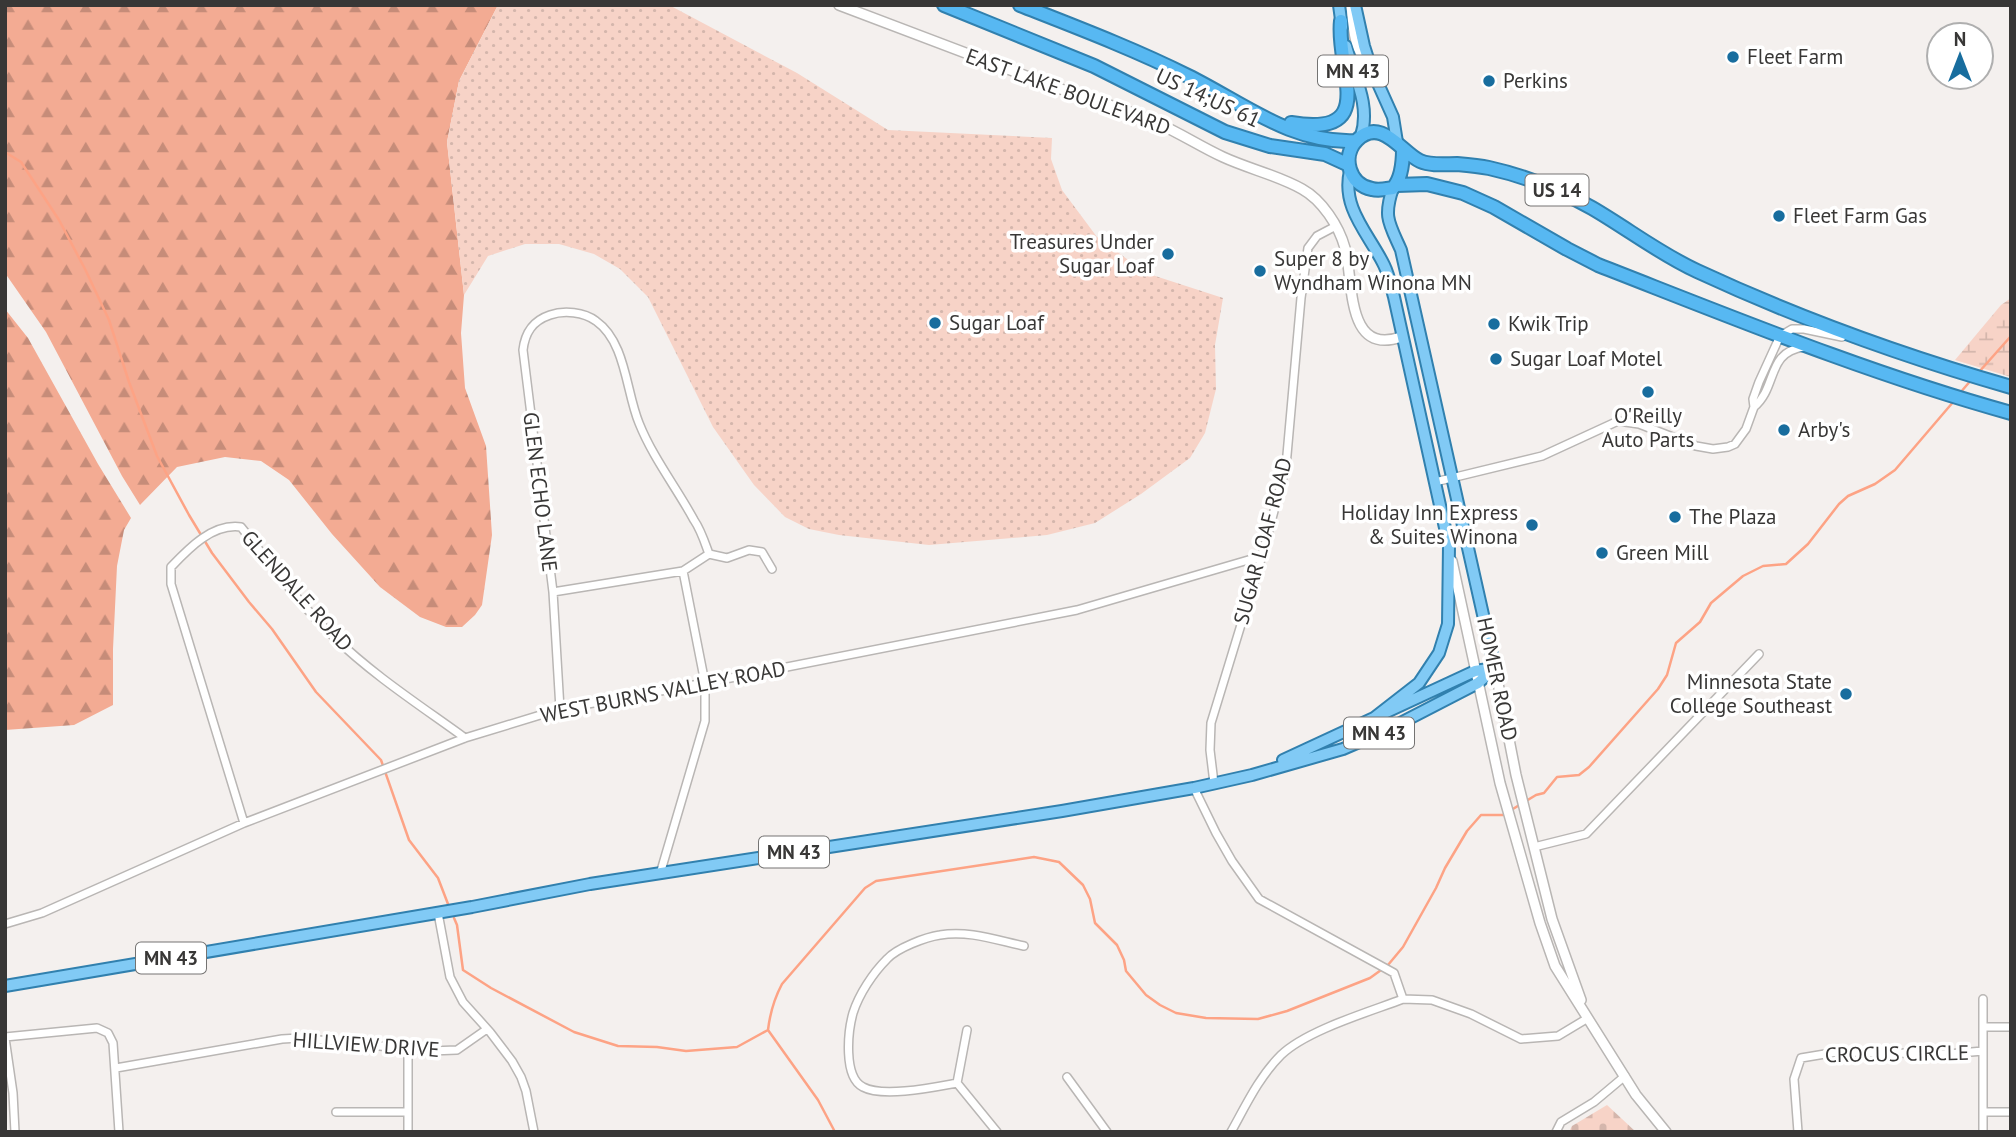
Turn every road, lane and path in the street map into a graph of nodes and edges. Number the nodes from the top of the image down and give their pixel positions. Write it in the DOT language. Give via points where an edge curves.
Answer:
graph roads {
  1 [pos="839,5"];
  2 [pos="944,5"];
  3 [pos="1020,5"];
  4 [pos="1339,5"];
  5 [pos="1353,5"];
  6 [pos="1341,21"];
  7 [pos="1251,112"];
  8 [pos="1358,139"];
  9 [pos="1400,146"];
  10 [pos="1349,168"];
  11 [pos="1395,186"];
  12 [pos="1336,226"];
  13 [pos="1780,336"];
  14 [pos="1401,337"];
  15 [pos="1876,343"];
  16 [pos="1809,347"];
  17 [pos="2011,387"];
  18 [pos="1754,407"];
  19 [pos="2011,413"];
  20 [pos="1452,478"];
  21 [pos="1435,482"];
  22 [pos="1449,546"];
  23 [pos="709,554"];
  24 [pos="1262,556"];
  25 [pos="772,569"];
  26 [pos="683,570"];
  27 [pos="553,592"];
  28 [pos="1759,654"];
  29 [pos="1495,668"];
  30 [pos="1475,671"];
  31 [pos="705,683"];
  32 [pos="1478,683"];
  33 [pos="560,709"];
  34 [pos="1374,718"];
  35 [pos="465,738"];
  36 [pos="1252,775"];
  37 [pos="1214,783"];
  38 [pos="1194,788"];
  39 [pos="244,823"];
  40 [pos="1534,846"];
  41 [pos="660,874"];
  42 [pos="438,913"];
  43 [pos="5,924"];
  44 [pos="1024,946"];
  45 [pos="5,986"];
  46 [pos="1403,999"];
  47 [pos="1983,999"];
  48 [pos="1588,1018"];
  49 [pos="1984,1027"];
  50 [pos="2011,1027"];
  51 [pos="487,1029"];
  52 [pos="967,1030"];
  53 [pos="5,1037"];
  54 [pos="408,1049"];
  55 [pos="1983,1051"];
  56 [pos="116,1068"];
  57 [pos="1625,1076"];
  58 [pos="1067,1077"];
  59 [pos="957,1083"];
  60 [pos="336,1112"];
  61 [pos="408,1112"];
  62 [pos="1984,1112"];
  63 [pos="2011,1112"];
  64 [pos="15,1132"];
  65 [pos="118,1132"];
  66 [pos="408,1132"];
  67 [pos="534,1132"];
  68 [pos="997,1132"];
  69 [pos="1107,1132"];
  70 [pos="1231,1132"];
  71 [pos="1556,1132"];
  72 [pos="1666,1132"];
  73 [pos="1798,1132"];
  74 [pos="1983,1132"];
  1 -- 12 [label="street, EAST LAKE BOULEVARD" via="1157,123 1218,155 1307,192"];
  2 -- 10 [label="highway, US 14;US 61 / US 14" via="1094,66 1225,132 1270,146 1325,155"];
  3 -- 7 [label="highway, US 14;US 61 / US 14" via="1188,76"];
  4 -- 6 [label="main road, MN 43"];
  5 -- 9 [label="main road, MN 43"];
  6 -- 7 [label="highway" via="1340,46 1349,90 1341,115 1315,126"];
  6 -- 8 [label="main road, MN 43" via="1364,105"];
  7 -- 8 [label="highway, US 14;US 61 / US 14" via="1298,132 1336,140"];
  8 -- 9 [label="highway, US 14;US 61 / US 14" via="1376,133"];
  8 -- 10 [label="highway" via="1349,153"];
  9 -- 11 [label="highway" via="1403,162"];
  9 -- 15 [label="highway, US 14;US 61 / US 14" via="1425,163 1488,168 1551,188 1696,271"];
  10 -- 11 [label="highway, US 14;US 61 / US 14" via="1369,189"];
  10 -- 14 [label="main road, MN 43" via="1347,182 1354,214 1386,268"];
  11 -- 13 [label="highway, US 14;US 61 / US 14" via="1427,184 1463,193 1598,265"];
  11 -- 20 [label="main road, HOMER ROAD" via="1387,215 1401,250"];
  12 -- 14 [label="street, EAST LAKE BOULEVARD" via="1361,328 1379,340"];
  12 -- 24 [label="street, SUGAR LOAF ROAD" via="1317,236 1308,248 1286,466"];
  13 -- 15 [label="street" via="1804,329"];
  13 -- 16 [label="highway, US 14"];
  13 -- 18 [label="street" via="1759,382"];
  14 -- 21 [label="main road, HOMER ROAD / MN 43"];
  15 -- 17 [label="highway, US 14"];
  16 -- 18 [label="street" via="1781,356"];
  16 -- 19 [label="highway, US 14"];
  18 -- 20 [label="street" via="1741,438 1728,447 1696,446 1639,424 1618,421 1542,456"];
  20 -- 21 [label="street"];
  20 -- 29 [label="main road, HOMER ROAD"];
  21 -- 22 [label="main road, HOMER ROAD / MN 43"];
  22 -- 30 [label="street, HOMER ROAD"];
  22 -- 34 [label="main road, MN 43" via="1448,624 1438,653 1419,683"];
  23 -- 25 [label="street" via="727,558 749,550 762,552"];
  23 -- 26 [label="street"];
  23 -- 27 [label="street, GLEN ECHO LANE" via="696,522 638,421 620,356 608,334 596,321 577,313 551,314 528,331 523,350"];
  24 -- 31 [label="street, WEST BURNS VALLEY ROAD" via="1077,610"];
  24 -- 37 [label="street, SUGAR LOAF ROAD" via="1211,723"];
  26 -- 27 [label="street"];
  26 -- 31 [label="street"];
  27 -- 33 [label="street, GLEN ECHO LANE"];
  28 -- 40 [label="street" via="1586,834"];
  29 -- 30 [label="main road, MN 43"];
  29 -- 32 [label="main road, MN 43"];
  29 -- 40 [label="street, HOMER ROAD"];
  30 -- 32 [label="street, HOMER ROAD"];
  30 -- 34 [label="main road, MN 43"];
  31 -- 33 [label="street, WEST BURNS VALLEY ROAD"];
  31 -- 41 [label="street" via="705,722"];
  32 -- 36 [label="main road, MN 43" via="1343,749"];
  32 -- 48 [label="street, HOMER ROAD" via="1500,783 1540,923 1555,966"];
  33 -- 35 [label="street, WEST BURNS VALLEY ROAD"];
  34 -- 36 [label="main road, MN 43"];
  35 -- 39 [label="street, WEST BURNS VALLEY ROAD"];
  35 -- 39 [label="street, GLENDALE ROAD" via="335,639 241,527 231,525 212,532 172,567 171,584"];
  36 -- 37 [label="main road, MN 43"];
  37 -- 38 [label="main road, MN 43"];
  38 -- 41 [label="main road, MN 43"];
  38 -- 46 [label="street" via="1216,834 1259,899 1394,973"];
  39 -- 43 [label="street, WEST BURNS VALLEY ROAD" via="42,913"];
  40 -- 48 [label="street, HOMER ROAD" via="1552,919"];
  41 -- 42 [label="main road, MN 43"];
  42 -- 45 [label="main road, MN 43"];
  42 -- 51 [label="street" via="450,977 463,1002"];
  44 -- 59 [label="street" via="971,933 940,935 912,944 889,957 868,982 853,1012 848,1051 850,1072 860,1086 876,1091"];
  46 -- 48 [label="street" via="1432,1000 1521,1039 1558,1036"];
  46 -- 70 [label="street" via="1310,1035 1282,1054 1257,1083"];
  47 -- 49 [label="street"];
  48 -- 57 [label="street, HOMER ROAD"];
  49 -- 50 [label="street"];
  49 -- 55 [label="street"];
  51 -- 54 [label="street, HILLVIEW DRIVE" via="457,1050"];
  51 -- 67 [label="street" via="520,1077"];
  52 -- 59 [label="street"];
  53 -- 56 [label="street" via="97,1028 108,1033 113,1043"];
  53 -- 64 [label="street"];
  54 -- 56 [label="street, HILLVIEW DRIVE" via="282,1039"];
  54 -- 61 [label="street"];
  55 -- 62 [label="street"];
  55 -- 73 [label="street, CROCUS CIRCLE" via="1837,1052 1801,1058 1794,1079"];
  56 -- 65 [label="street"];
  57 -- 71 [label="street" via="1561,1122"];
  57 -- 72 [label="street, HOMER ROAD"];
  58 -- 69 [label="street"];
  59 -- 68 [label="street"];
  60 -- 61 [label="street"];
  61 -- 66 [label="street"];
  62 -- 63 [label="street"];
  62 -- 74 [label="street"];
}
